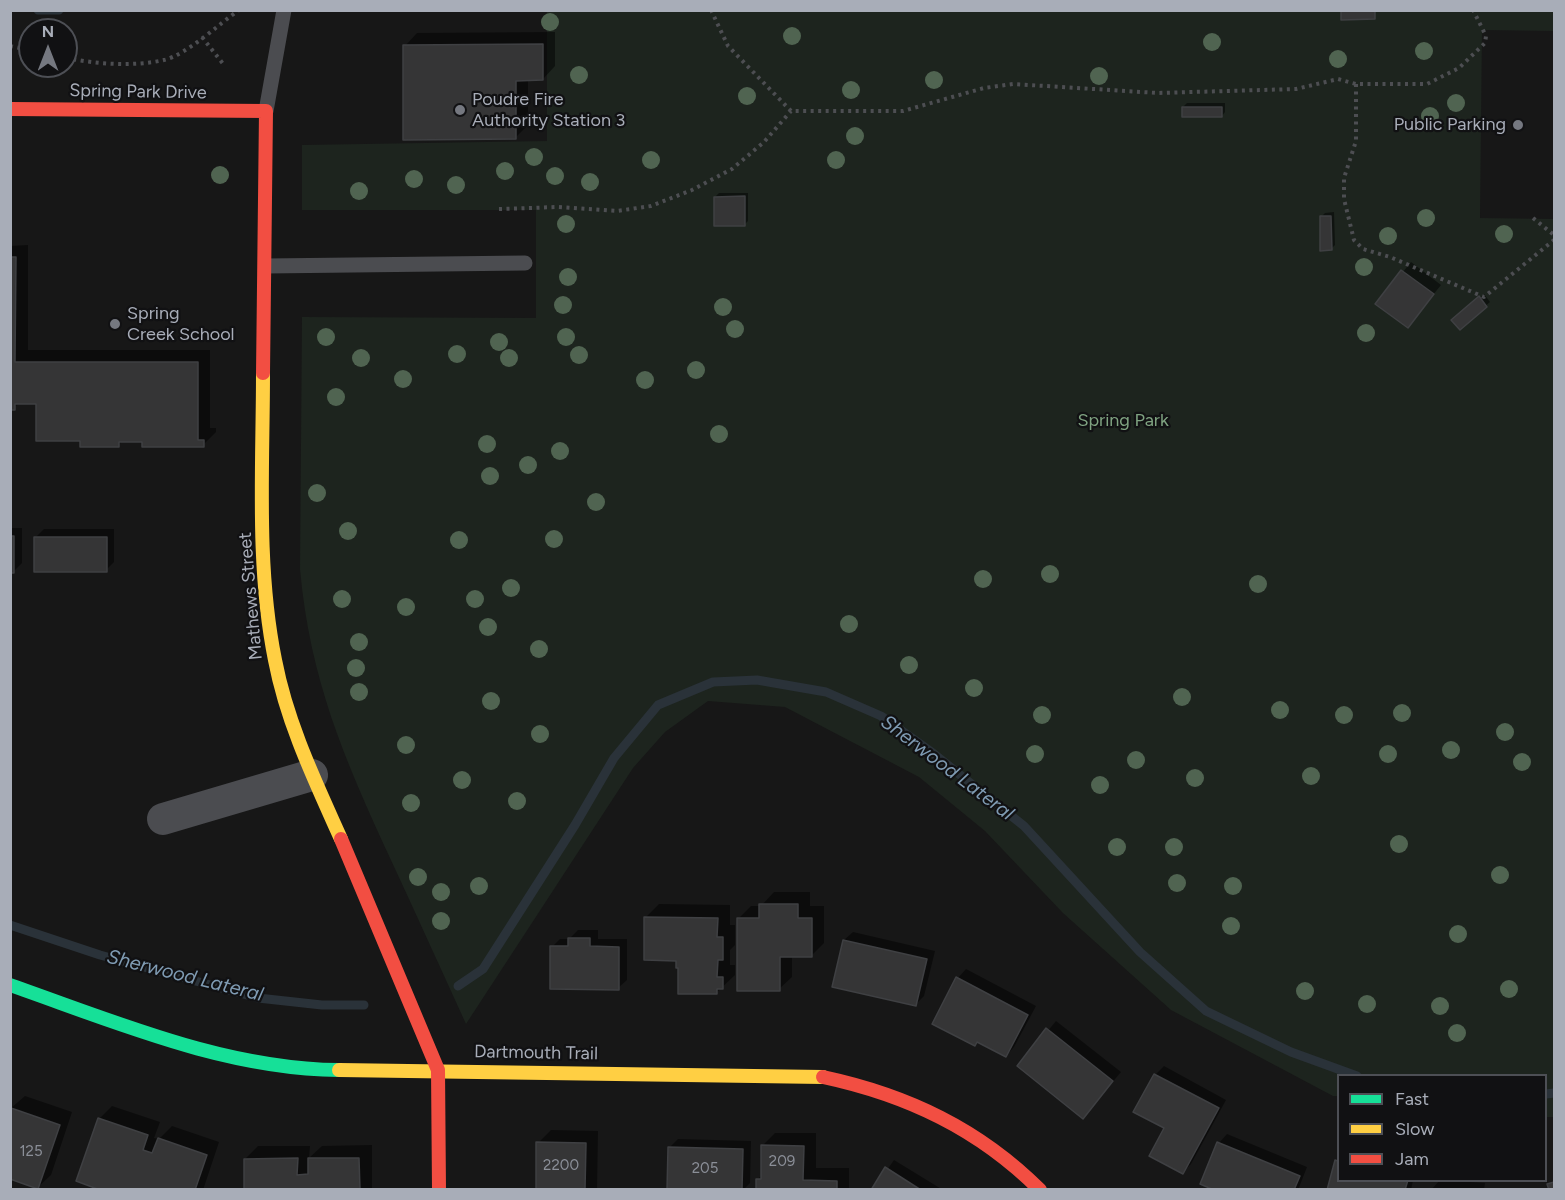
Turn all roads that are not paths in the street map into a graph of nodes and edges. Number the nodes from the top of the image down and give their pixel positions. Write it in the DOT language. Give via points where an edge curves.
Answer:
graph roads {
  1 [pos="284,10"];
  2 [pos="10,109"];
  3 [pos="266,111"];
  4 [pos="525,263"];
  5 [pos="266,266"];
  6 [pos="312,775"];
  7 [pos="163,819"];
  8 [pos="10,985"];
  9 [pos="438,1070"];
  10 [pos="439,1190"];
  11 [pos="1040,1190"];
  1 -- 3 [label="lane"];
  2 -- 3 [label="street, Spring Park Drive"];
  3 -- 5 [label="street, Mathews Street"];
  4 -- 5 [label="lane"];
  5 -- 6 [label="street, Mathews Street" via="262,524 266,605 285,702"];
  6 -- 7 [label="street"];
  6 -- 9 [label="street, Mathews Street"];
  8 -- 9 [label="street, Dartmouth Trail" via="181,1045 260,1062 334,1070"];
  9 -- 10 [label="street, Mathews Street"];
  9 -- 11 [label="street, Dartmouth Trail" via="819,1076 858,1083 916,1102 968,1130"];
}
